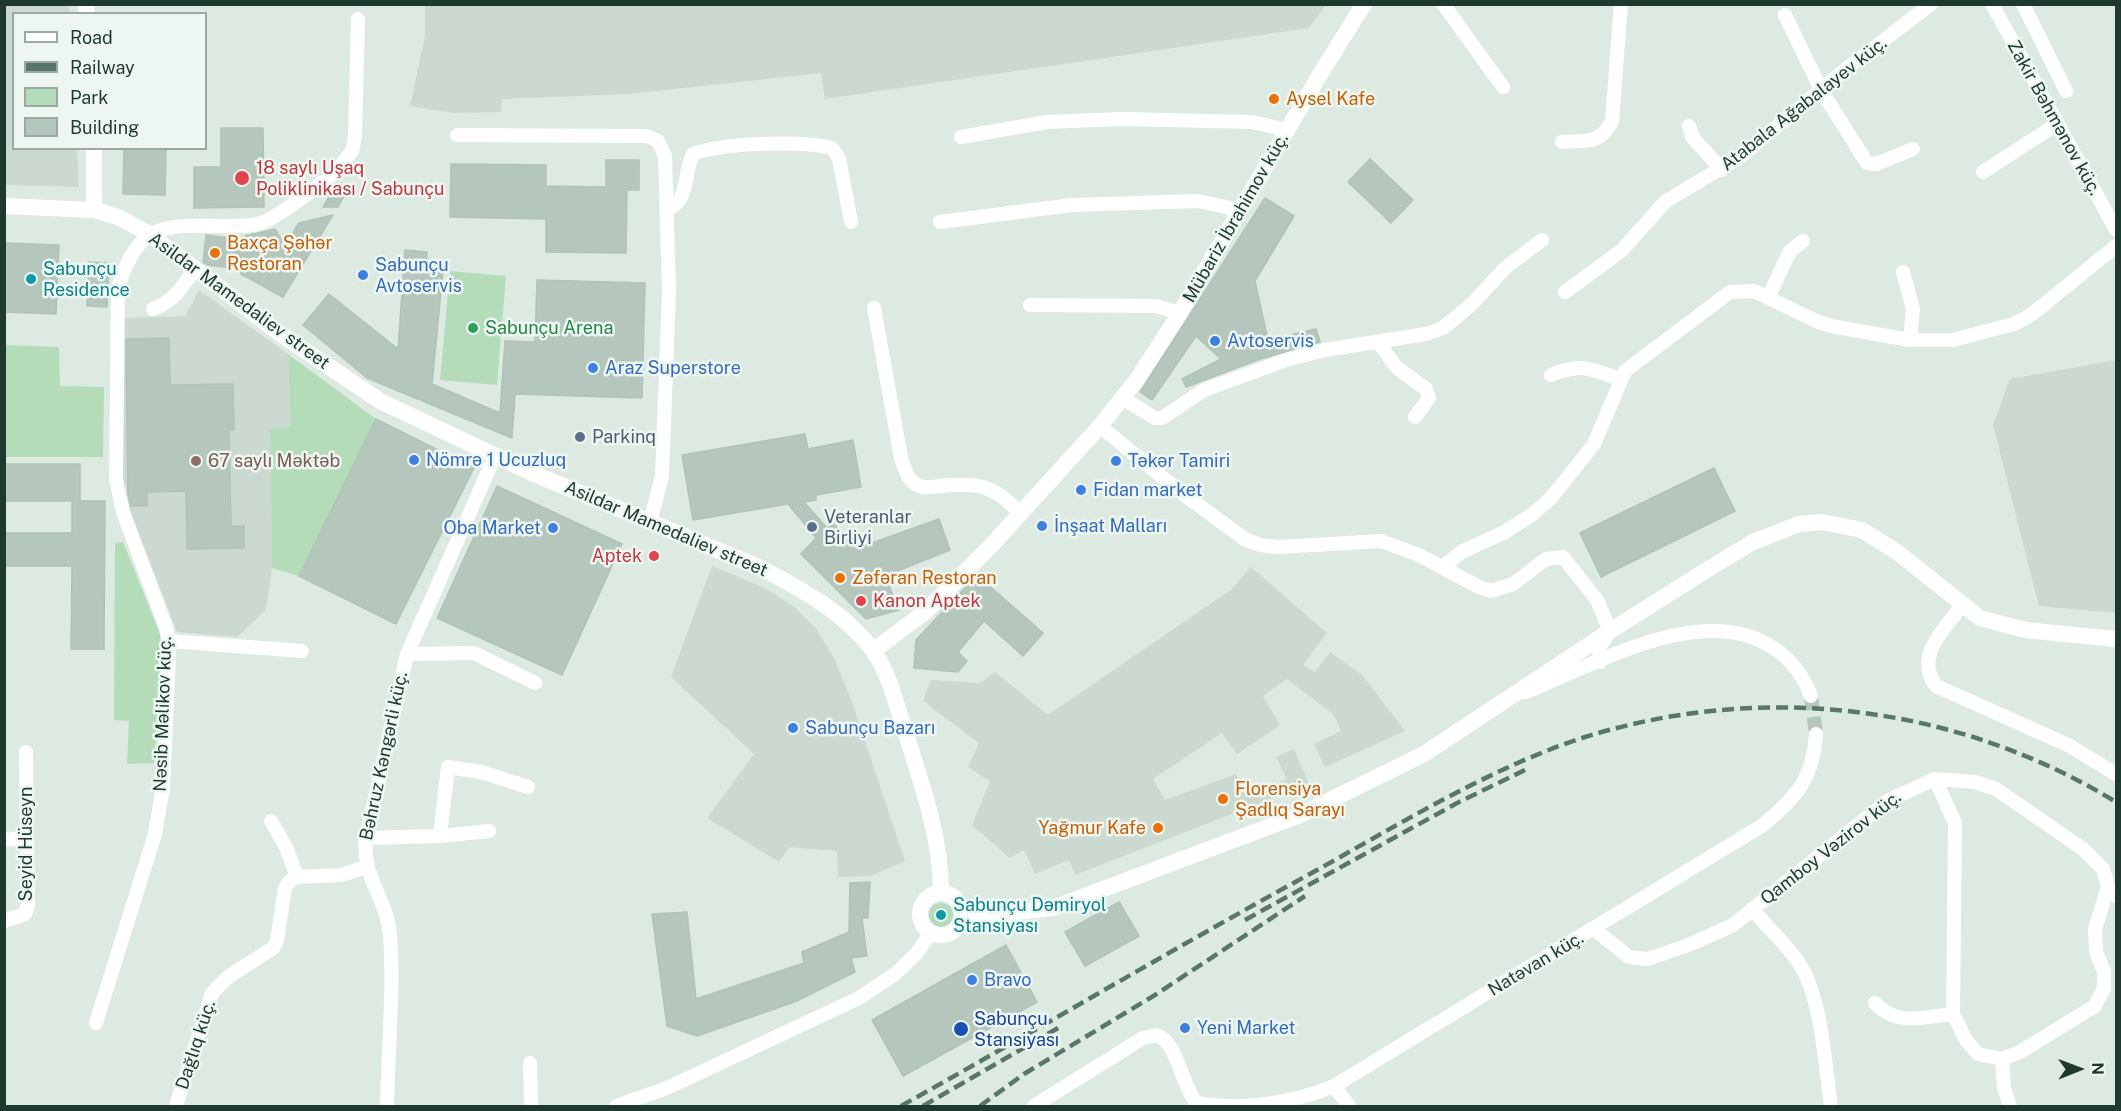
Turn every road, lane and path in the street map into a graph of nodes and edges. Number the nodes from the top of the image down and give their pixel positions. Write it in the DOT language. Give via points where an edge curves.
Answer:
graph roads {
  1 [pos="1364,4"];
  2 [pos="1621,4"];
  3 [pos="1992,4"];
  4 [pos="2023,4"];
  5 [pos="1443,5"];
  6 [pos="1923,7"];
  7 [pos="1785,15"];
  8 [pos="358,19"];
  9 [pos="1503,87"];
  10 [pos="1821,90"];
  11 [pos="2066,92"];
  12 [pos="2057,124"];
  13 [pos="1689,126"];
  14 [pos="1287,130"];
  15 [pos="457,135"];
  16 [pos="961,137"];
  17 [pos="1562,142"];
  18 [pos="1913,149"];
  19 [pos="94,150"];
  20 [pos="1722,170"];
  21 [pos="1983,172"];
  22 [pos="4,206"];
  23 [pos="668,209"];
  24 [pos="94,210"];
  25 [pos="1240,210"];
  26 [pos="851,222"];
  27 [pos="940,222"];
  28 [pos="2116,230"];
  29 [pos="148,233"];
  30 [pos="1542,240"];
  31 [pos="1803,241"];
  32 [pos="2116,246"];
  33 [pos="194,269"];
  34 [pos="1903,272"];
  35 [pos="1565,292"];
  36 [pos="1769,296"];
  37 [pos="1030,305"];
  38 [pos="874,308"];
  39 [pos="153,309"];
  40 [pos="1180,313"];
  41 [pos="1910,340"];
  42 [pos="1379,343"];
  43 [pos="1551,375"];
  44 [pos="1620,379"];
  45 [pos="1122,398"];
  46 [pos="1415,417"];
  47 [pos="1100,426"];
  48 [pos="495,456"];
  49 [pos="1020,513"];
  50 [pos="650,523"];
  51 [pos="1442,567"];
  52 [pos="1962,605"];
  53 [pos="1610,631"];
  54 [pos="2116,639"];
  55 [pos="169,641"];
  56 [pos="302,651"];
  57 [pos="873,651"];
  58 [pos="407,654"];
  59 [pos="1600,662"];
  60 [pos="535,683"];
  61 [pos="1811,696"];
  62 [pos="1504,701"];
  63 [pos="1816,734"];
  64 [pos="26,752"];
  65 [pos="2116,774"];
  66 [pos="1935,779"];
  67 [pos="528,787"];
  68 [pos="271,821"];
  69 [pos="489,831"];
  70 [pos="440,836"];
  71 [pos="26,838"];
  72 [pos="366,838"];
  73 [pos="4,840"];
  74 [pos="366,867"];
  75 [pos="297,877"];
  76 [pos="2112,891"];
  77 [pos="941,893"];
  78 [pos="1752,909"];
  79 [pos="962,918"];
  80 [pos="4,921"];
  81 [pos="1594,928"];
  82 [pos="931,933"];
  83 [pos="1875,1003"];
  84 [pos="1953,1014"];
  85 [pos="96,1023"];
  86 [pos="2002,1059"];
  87 [pos="530,1063"];
  88 [pos="1334,1086"];
  89 [pos="1197,1105"];
  90 [pos="176,1107"];
  91 [pos="387,1107"];
  92 [pos="531,1107"];
  93 [pos="616,1107"];
  94 [pos="1034,1107"];
  95 [pos="1349,1107"];
  96 [pos="1831,1107"];
  97 [pos="2010,1107"];
  1 -- 14 [label="street, Mübariz İbrahimov küç."];
  2 -- 17 [label="street" via="1612,121 1598,139"];
  3 -- 12 [label="street, Zakir Bəhmənov küç."];
  4 -- 11 [label="street"];
  5 -- 9 [label="street"];
  6 -- 10 [label="street, Atabala Ağabalayev küç."];
  7 -- 10 [label="street"];
  8 -- 29 [label="street" via="355,136 352,151 336,172 265,221 244,226 182,225"];
  10 -- 18 [label="street" via="1867,163 1876,164"];
  10 -- 20 [label="street, Atabala Ağabalayev küç."];
  12 -- 21 [label="street"];
  12 -- 28 [label="street, Zakir Bəhmənov küç."];
  13 -- 20 [label="street" via="1693,138"];
  14 -- 16 [label="street" via="1252,122 1111,119 1047,123"];
  14 -- 25 [label="street, Mübariz İbrahimov küç."];
  15 -- 23 [label="street" via="647,136 658,141 665,156"];
  19 -- 24 [label="street"];
  20 -- 35 [label="street, Atabala Ağabalayev küç." via="1666,201 1622,251"];
  22 -- 24 [label="street, Asildar Mamedaliev street"];
  23 -- 26 [label="street" via="677,205 683,195 693,154 713,148 814,143 832,148 839,158"];
  23 -- 50 [label="street" via="669,307 662,476"];
  24 -- 29 [label="street, Asildar Mamedaliev street"];
  25 -- 27 [label="street" via="1198,201 1072,205"];
  25 -- 40 [label="street, Mübariz İbrahimov küç."];
  29 -- 33 [label="street, Asildar Mamedaliev street"];
  29 -- 55 [label="street, Nəsib Məlikov küç." via="126,262 118,287 116,479 123,512"];
  30 -- 42 [label="street" via="1505,268 1443,328"];
  31 -- 36 [label="street" via="1790,250"];
  32 -- 41 [label="street" via="2031,315 2014,324 1953,340"];
  33 -- 39 [label="street" via="178,295"];
  33 -- 48 [label="street, Asildar Mamedaliev street" via="357,387"];
  34 -- 41 [label="street" via="1913,309"];
  36 -- 41 [label="street" via="1816,321"];
  36 -- 44 [label="street" via="1754,291 1730,292 1638,358"];
  37 -- 40 [label="street" via="1156,306"];
  38 -- 49 [label="street" via="901,458 909,479 926,487 982,486 995,490"];
  40 -- 45 [label="street, Mübariz İbrahimov küç."];
  42 -- 45 [label="street" via="1316,352 1234,377 1204,390 1162,418 1155,418"];
  42 -- 46 [label="street" via="1396,367 1426,388 1430,398"];
  43 -- 44 [label="street" via="1570,367 1583,367"];
  44 -- 51 [label="street" via="1602,430 1551,498 1505,532 1463,551"];
  45 -- 47 [label="street, Mübariz İbrahimov küç."];
  47 -- 49 [label="street, Mübariz İbrahimov küç."];
  47 -- 51 [label="street" via="1246,540 1278,547 1381,541"];
  48 -- 50 [label="street, Asildar Mamedaliev street"];
  48 -- 58 [label="street, Bəhruz Kəngərli küç."];
  49 -- 57 [label="street, Mübariz İbrahimov küç." via="925,612"];
  50 -- 57 [label="street, Asildar Mamedaliev street" via="789,582 836,614"];
  51 -- 53 [label="street" via="1491,591 1513,584 1546,559 1563,557 1597,600"];
  52 -- 53 [label="street" via="1881,540 1862,530 1822,522 1799,524 1753,542"];
  52 -- 54 [label="street" via="1980,618 2012,628"];
  52 -- 65 [label="street" via="1928,654 1930,678 1936,686 2068,745"];
  53 -- 59 [label="street" via="1599,648"];
  53 -- 62 [label="street"];
  55 -- 56 [label="street"];
  55 -- 85 [label="street, Nəsib Məlikov küç." via="163,787 155,834"];
  57 -- 77 [label="street, Asildar Mamedaliev street" via="889,682 924,790 938,850"];
  58 -- 60 [label="street" via="474,653"];
  58 -- 72 [label="street, Bəhruz Kəngərli küç."];
  59 -- 61 [label="street" via="1677,635 1721,630 1740,633 1759,638 1789,659"];
  59 -- 62 [label="street"];
  62 -- 79 [label="street" via="1424,754 1300,815 1053,908"];
  63 -- 81 [label="street, Natəvan küç." via="1810,769 1800,790 1786,805 1762,825"];
  64 -- 71 [label="street, Seyid Hüseyn"];
  66 -- 76 [label="street, Qamboy Vəzirov küç." via="1975,782 1996,789 2083,849 2103,869"];
  66 -- 78 [label="street, Qamboy Vəzirov küç." via="1889,800"];
  66 -- 84 [label="street" via="1955,823"];
  67 -- 70 [label="street" via="481,772 448,767"];
  68 -- 75 [label="street"];
  69 -- 70 [label="street"];
  70 -- 72 [label="street"];
  71 -- 73 [label="street"];
  71 -- 80 [label="street, Seyid Hüseyn" via="28,905 25,914"];
  72 -- 74 [label="street, Bəhruz Kəngərli küç."];
  74 -- 75 [label="street" via="342,875"];
  74 -- 91 [label="street, Bəhruz Kəngərli küç." via="384,906 390,936"];
  75 -- 90 [label="street, Dağlıq küç." via="285,888 273,948 228,977 212,993"];
  76 -- 86 [label="street" via="2095,929 2104,988 2095,1006"];
  77 -- 79 [label="street" via="958,901"];
  77 -- 82 [label="street" via="928,897 921,908 922,925"];
  78 -- 81 [label="street, Qamboy Vəzirov küç." via="1733,925 1648,959 1629,957"];
  78 -- 96 [label="street" via="1808,979 1821,1033"];
  79 -- 82 [label="street" via="953,933"];
  81 -- 88 [label="street, Natəvan küç."];
  82 -- 93 [label="street" via="895,974 859,998 667,1088"];
  83 -- 84 [label="street" via="1885,1014 1900,1020"];
  84 -- 86 [label="street" via="1978,1054"];
  86 -- 97 [label="street"];
  87 -- 92 [label="street"];
  88 -- 89 [label="street, Natəvan küç." via="1292,1101"];
  88 -- 95 [label="street"];
  89 -- 94 [label="street, Natəvan küç." via="1167,1041 1156,1035 1143,1038"];
}
